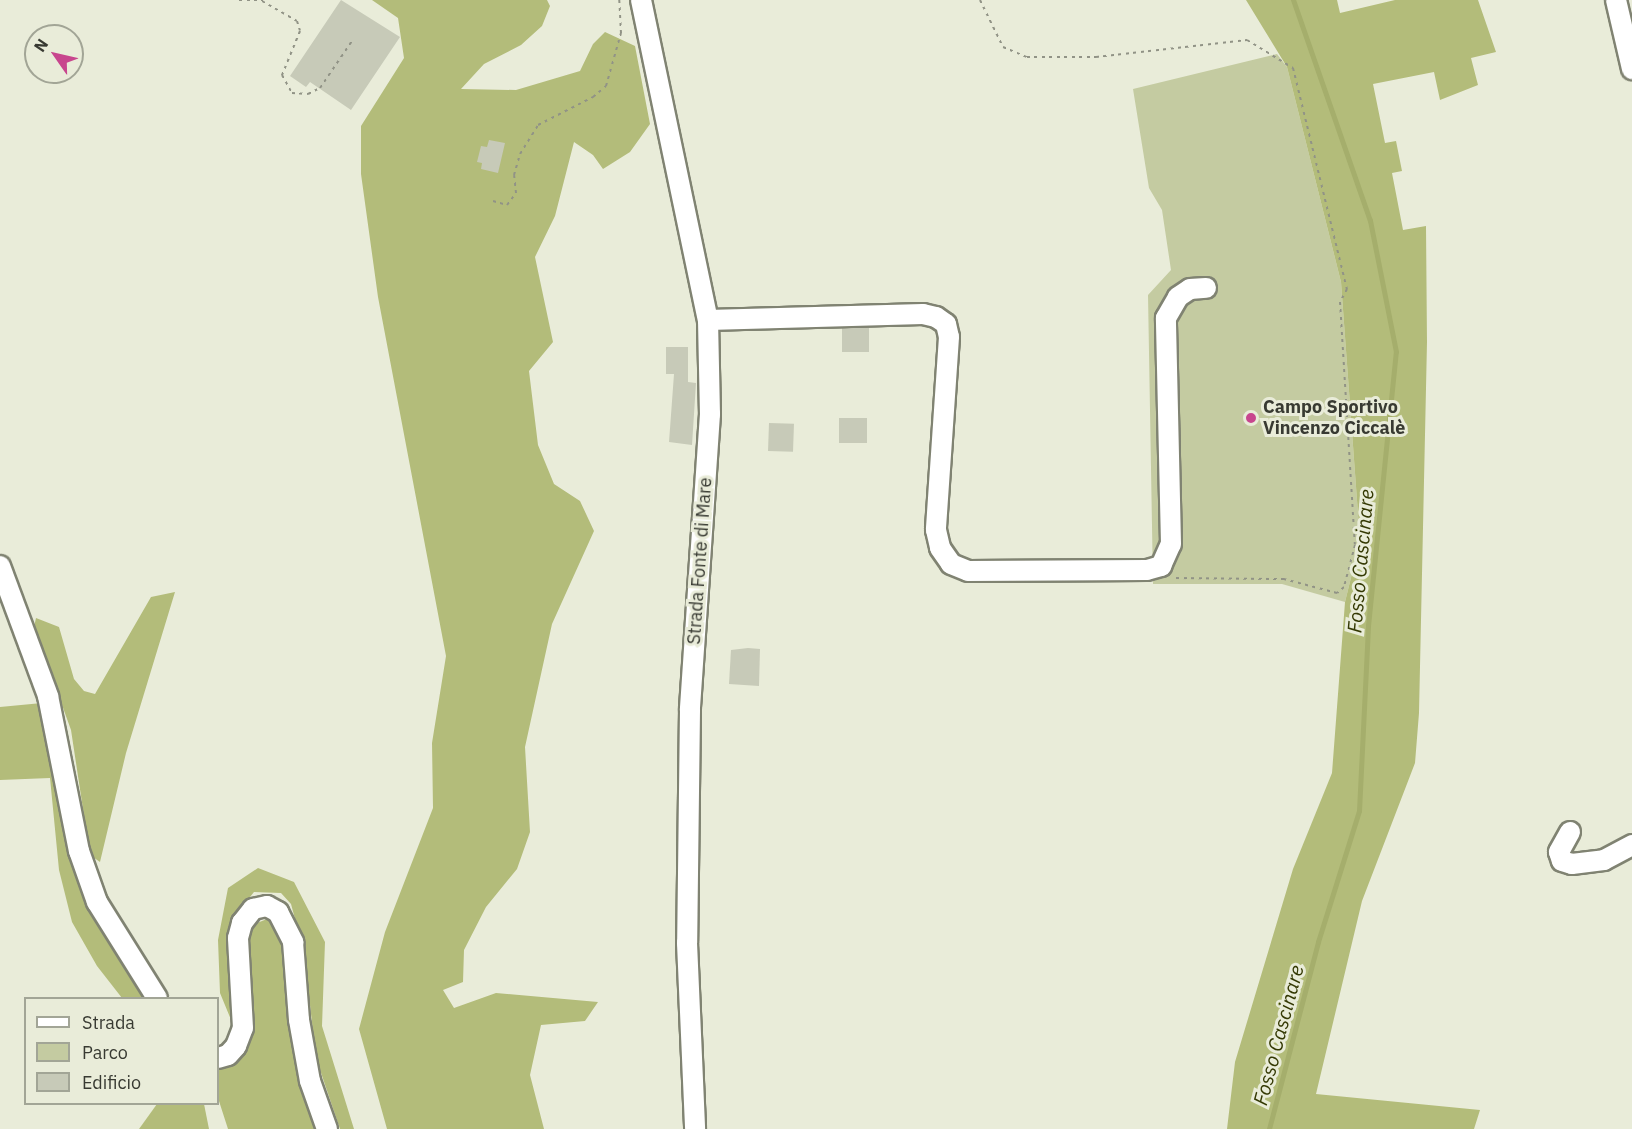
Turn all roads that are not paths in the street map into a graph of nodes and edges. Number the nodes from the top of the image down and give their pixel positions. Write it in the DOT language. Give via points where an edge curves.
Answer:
graph roads {
  1 [pos="641,0"];
  2 [pos="1616,0"];
  3 [pos="1627,20"];
  4 [pos="1632,69"];
  5 [pos="1206,288"];
  6 [pos="708,320"];
  7 [pos="0,566"];
  8 [pos="1570,832"];
  9 [pos="1632,845"];
  10 [pos="156,997"];
  11 [pos="219,1058"];
  12 [pos="327,1129"];
  13 [pos="695,1129"];
  1 -- 6 [label="street, Strada Fonte di Mare"];
  2 -- 3 [label="street"];
  3 -- 4 [label="street"];
  5 -- 6 [label="street" via="1190,289 1178,297 1166,318 1171,544 1161,566 1147,570 968,571 951,564 940,549 936,530 949,337 946,324 936,317 923,314"];
  6 -- 13 [label="street, Strada Fonte di Mare" via="710,414 690,711 687,943"];
  7 -- 10 [label="street" via="48,696 79,851 94,893"];
  8 -- 9 [label="street" via="1559,852 1563,861 1572,864 1604,860"];
  11 -- 12 [label="street" via="236,1046 243,1028 238,938 242,923 253,909 267,906 278,912 293,942 310,1081"];
}
